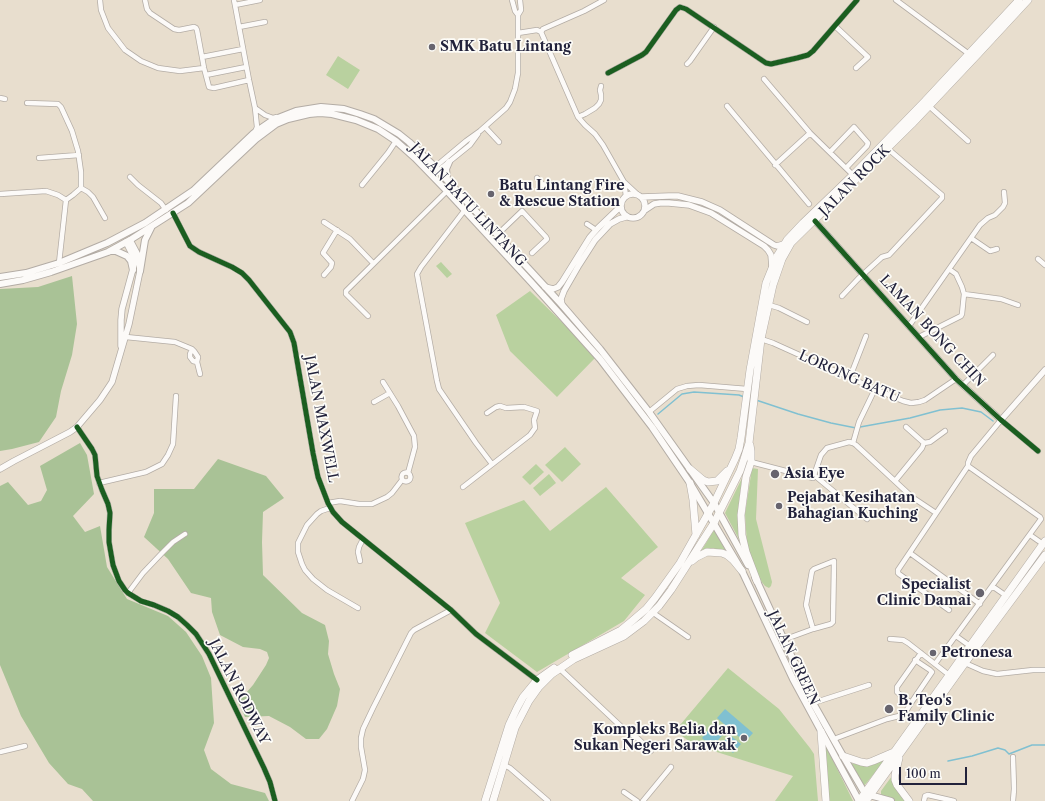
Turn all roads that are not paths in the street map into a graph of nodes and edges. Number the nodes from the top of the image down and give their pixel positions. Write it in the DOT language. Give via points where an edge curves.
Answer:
graph roads {
  1 [pos="100,0"];
  2 [pos="145,0"];
  3 [pos="260,0"];
  4 [pos="512,0"];
  5 [pos="520,0"];
  6 [pos="604,0"];
  7 [pos="849,0"];
  8 [pos="896,0"];
  9 [pos="1019,0"];
  10 [pos="1028,0"];
  11 [pos="234,2"];
  12 [pos="856,2"];
  13 [pos="518,15"];
  14 [pos="265,22"];
  15 [pos="835,26"];
  16 [pos="239,27"];
  17 [pos="714,28"];
  18 [pos="541,32"];
  19 [pos="518,33"];
  20 [pos="243,49"];
  21 [pos="969,54"];
  22 [pos="202,58"];
  23 [pos="687,64"];
  24 [pos="246,67"];
  25 [pos="204,68"];
  26 [pos="856,68"];
  27 [pos="608,73"];
  28 [pos="206,74"];
  29 [pos="764,79"];
  30 [pos="249,80"];
  31 [pos="601,86"];
  32 [pos="27,103"];
  33 [pos="726,106"];
  34 [pos="929,106"];
  35 [pos="255,108"];
  36 [pos="281,116"];
  37 [pos="578,117"];
  38 [pos="485,127"];
  39 [pos="810,133"];
  40 [pos="254,134"];
  41 [pos="396,141"];
  42 [pos="968,141"];
  43 [pos="499,142"];
  44 [pos="468,143"];
  45 [pos="887,148"];
  46 [pos="830,152"];
  47 [pos="79,155"];
  48 [pos="39,158"];
  49 [pos="415,158"];
  50 [pos="449,162"];
  51 [pos="776,165"];
  52 [pos="846,168"];
  53 [pos="436,169"];
  54 [pos="853,175"];
  55 [pos="130,177"];
  56 [pos="537,178"];
  57 [pos="448,180"];
  58 [pos="624,182"];
  59 [pos="442,185"];
  60 [pos="362,186"];
  61 [pos="81,188"];
  62 [pos="546,188"];
  63 [pos="447,191"];
  64 [pos="1004,192"];
  65 [pos="0,194"];
  66 [pos="626,196"];
  67 [pos="640,196"];
  68 [pos="66,200"];
  69 [pos="809,204"];
  70 [pos="620,207"];
  71 [pos="166,210"];
  72 [pos="645,210"];
  73 [pos="464,211"];
  74 [pos="173,213"];
  75 [pos="626,217"];
  76 [pos="105,218"];
  77 [pos="815,221"];
  78 [pos="324,222"];
  79 [pos="146,223"];
  80 [pos="587,224"];
  81 [pos="153,225"];
  82 [pos="337,230"];
  83 [pos="596,230"];
  84 [pos="497,235"];
  85 [pos="971,238"];
  86 [pos="128,240"];
  87 [pos="107,243"];
  88 [pos="784,244"];
  89 [pos="997,249"];
  90 [pos="108,252"];
  91 [pos="532,253"];
  92 [pos="1038,259"];
  93 [pos="373,263"];
  94 [pos="59,264"];
  95 [pos="1045,265"];
  96 [pos="772,268"];
  97 [pos="949,269"];
  98 [pos="133,270"];
  99 [pos="140,270"];
  100 [pos="863,274"];
  101 [pos="324,275"];
  102 [pos="0,277"];
  103 [pos="0,284"];
  104 [pos="544,287"];
  105 [pos="964,294"];
  106 [pos="842,296"];
  107 [pos="562,305"];
  108 [pos="769,305"];
  109 [pos="1018,305"];
  110 [pos="122,309"];
  111 [pos="132,311"];
  112 [pos="368,316"];
  113 [pos="807,322"];
  114 [pos="909,326"];
  115 [pos="866,336"];
  116 [pos="919,337"];
  117 [pos="126,338"];
  118 [pos="761,339"];
  119 [pos="121,353"];
  120 [pos="993,355"];
  121 [pos="1044,373"];
  122 [pos="200,374"];
  123 [pos="850,377"];
  124 [pos="956,379"];
  125 [pos="383,382"];
  126 [pos="963,385"];
  127 [pos="875,389"];
  128 [pos="747,391"];
  129 [pos="390,393"];
  130 [pos="176,396"];
  131 [pos="374,402"];
  132 [pos="487,412"];
  133 [pos="649,412"];
  134 [pos="1001,420"];
  135 [pos="77,427"];
  136 [pos="906,427"];
  137 [pos="945,431"];
  138 [pos="749,443"];
  139 [pos="853,443"];
  140 [pos="924,443"];
  141 [pos="1038,451"];
  142 [pos="735,459"];
  143 [pos="751,462"];
  144 [pos="492,464"];
  145 [pos="968,466"];
  146 [pos="0,469"];
  147 [pos="690,469"];
  148 [pos="814,475"];
  149 [pos="895,481"];
  150 [pos="99,483"];
  151 [pos="690,483"];
  152 [pos="463,487"];
  153 [pos="714,503"];
  154 [pos="329,506"];
  155 [pos="720,512"];
  156 [pos="936,513"];
  157 [pos="708,514"];
  158 [pos="866,518"];
  159 [pos="714,523"];
  160 [pos="185,534"];
  161 [pos="1030,535"];
  162 [pos="696,536"];
  163 [pos="363,539"];
  164 [pos="1044,544"];
  165 [pos="910,553"];
  166 [pos="1045,555"];
  167 [pos="360,561"];
  168 [pos="687,565"];
  169 [pos="742,571"];
  170 [pos="757,581"];
  171 [pos="992,586"];
  172 [pos="128,593"];
  173 [pos="1005,595"];
  174 [pos="980,604"];
  175 [pos="358,608"];
  176 [pos="451,610"];
  177 [pos="948,610"];
  178 [pos="652,612"];
  179 [pos="813,629"];
  180 [pos="956,636"];
  181 [pos="688,637"];
  182 [pos="890,639"];
  183 [pos="784,640"];
  184 [pos="970,646"];
  185 [pos="921,653"];
  186 [pos="916,660"];
  187 [pos="965,663"];
  188 [pos="935,664"];
  189 [pos="560,669"];
  190 [pos="1045,670"];
  191 [pos="949,675"];
  192 [pos="537,680"];
  193 [pos="869,686"];
  194 [pos="813,703"];
  195 [pos="911,703"];
  196 [pos="905,713"];
  197 [pos="915,723"];
  198 [pos="822,732"];
  199 [pos="834,739"];
  200 [pos="26,746"];
  201 [pos="651,751"];
  202 [pos="0,752"];
  203 [pos="898,752"];
  204 [pos="843,756"];
  205 [pos="1013,757"];
  206 [pos="504,765"];
  207 [pos="671,767"];
  208 [pos="624,792"];
  209 [pos="868,798"];
  210 [pos="952,800"];
  211 [pos="275,801"];
  212 [pos="352,801"];
  213 [pos="485,801"];
  214 [pos="493,801"];
  215 [pos="548,801"];
  216 [pos="637,801"];
  217 [pos="643,801"];
  218 [pos="826,801"];
  219 [pos="859,801"];
  220 [pos="891,801"];
  221 [pos="909,801"];
  222 [pos="924,801"];
  223 [pos="1013,801"];
  1 -- 25 [label="street" via="108,28 125,50 141,61 158,68 180,71"];
  2 -- 22 [label="street" via="150,14 174,29 196,28"];
  3 -- 11 [label="street"];
  4 -- 13 [label="street"];
  5 -- 13 [label="street" via="521,10"];
  6 -- 18 [label="street"];
  7 -- 12 [label="street"];
  8 -- 21 [label="street"];
  9 -- 21 [label="main road, JALAN ROCK"];
  10 -- 34 [label="main road, JALAN ROCK"];
  11 -- 16 [label="street"];
  12 -- 15 [label="street"];
  13 -- 19 [label="street"];
  14 -- 16 [label="street"];
  15 -- 17 [label="street" via="808,55 770,64"];
  15 -- 26 [label="street" via="868,57"];
  16 -- 20 [label="street"];
  17 -- 23 [label="street"];
  17 -- 27 [label="street" via="680,7 646,52"];
  18 -- 19 [label="street" via="537,30"];
  18 -- 37 [label="street"];
  19 -- 38 [label="street" via="516,89 506,108"];
  20 -- 22 [label="street"];
  20 -- 24 [label="street"];
  21 -- 54 [label="main road, JALAN ROCK"];
  22 -- 25 [label="street"];
  24 -- 28 [label="street"];
  24 -- 30 [label="street"];
  25 -- 28 [label="street"];
  28 -- 30 [label="street" via="211,88"];
  29 -- 39 [label="street"];
  30 -- 35 [label="street"];
  31 -- 37 [label="street" via="599,104"];
  32 -- 47 [label="street" via="58,104 72,130"];
  33 -- 51 [label="street"];
  34 -- 42 [label="street"];
  34 -- 45 [label="main road, JALAN ROCK"];
  35 -- 36 [label="street" via="273,118"];
  35 -- 40 [label="street"];
  36 -- 40 [label="main road, JALAN BATU LINTANG"];
  36 -- 53 [label="main road, JALAN BATU LINTANG" via="322,107 344,109 360,114 399,134"];
  37 -- 58 [label="street" via="603,145"];
  38 -- 43 [label="street"];
  38 -- 44 [label="street"];
  39 -- 46 [label="street"];
  39 -- 51 [label="street"];
  40 -- 71 [label="main road, JALAN BATU LINTANG" via="194,190"];
  41 -- 49 [label="main road, JALAN BATU LINTANG"];
  41 -- 60 [label="street"];
  41 -- 74 [label="main road, JALAN BATU LINTANG" via="378,129 344,116 320,113 288,119 276,124 256,139 204,190"];
  44 -- 50 [label="street"];
  44 -- 53 [label="street"];
  45 -- 77 [label="main road, JALAN ROCK"];
  45 -- 100 [label="street" via="942,195 942,198 889,255 882,257"];
  46 -- 52 [label="street"];
  46 -- 52 [label="street" via="854,127 868,143"];
  47 -- 48 [label="street"];
  47 -- 61 [label="street"];
  49 -- 53 [label="main road"];
  49 -- 59 [label="main road, JALAN BATU LINTANG"];
  50 -- 53 [label="street"];
  50 -- 57 [label="main road" via="446,169"];
  51 -- 69 [label="street"];
  52 -- 54 [label="street"];
  53 -- 57 [label="main road, JALAN BATU LINTANG"];
  53 -- 59 [label="main road"];
  54 -- 88 [label="main road, JALAN ROCK"];
  55 -- 71 [label="street" via="162,203"];
  56 -- 62 [label="street"];
  57 -- 84 [label="main road, JALAN BATU LINTANG"];
  58 -- 66 [label="street"];
  58 -- 67 [label="street"];
  59 -- 63 [label="main road, JALAN BATU LINTANG"];
  61 -- 68 [label="street"];
  61 -- 76 [label="street" via="93,197"];
  63 -- 73 [label="main road, JALAN BATU LINTANG"];
  63 -- 93 [label="street"];
  64 -- 85 [label="street" via="1005,203 995,215 980,225"];
  65 -- 68 [label="street" via="46,192"];
  66 -- 67 [label="street"];
  66 -- 70 [label="street"];
  67 -- 72 [label="street" via="645,202"];
  67 -- 88 [label="street" via="678,196 702,202 720,210 774,245"];
  68 -- 94 [label="street"];
  70 -- 75 [label="street"];
  70 -- 83 [label="street"];
  71 -- 79 [label="main road, JALAN BATU LINTANG"];
  72 -- 75 [label="street" via="639,218"];
  72 -- 96 [label="street" via="654,204 673,203 689,205 711,213 764,246 771,255"];
  73 -- 144 [label="street" via="418,274 440,389"];
  73 -- 151 [label="main road, JALAN BATU LINTANG" via="600,359 652,426"];
  74 -- 81 [label="main road, JALAN BATU LINTANG"];
  74 -- 154 [label="street, JALAN MAXWELL" via="190,246 242,273 290,332 317,471"];
  75 -- 107 [label="street" via="610,224 595,240 564,291"];
  77 -- 100 [label="street, LAMAN BONG CHIN"];
  77 -- 108 [label="main road, JALAN ROCK" via="791,243 782,259"];
  78 -- 82 [label="street"];
  79 -- 86 [label="main road" via="130,234"];
  79 -- 87 [label="main road, JALAN BATU LINTANG"];
  80 -- 83 [label="street"];
  81 -- 86 [label="main road, JALAN BATU LINTANG"];
  81 -- 99 [label="main road" via="146,236"];
  82 -- 93 [label="street" via="350,239"];
  82 -- 101 [label="street" via="323,252 332,263"];
  83 -- 104 [label="street" via="558,287"];
  84 -- 91 [label="street" via="522,211 547,239"];
  84 -- 104 [label="main road, JALAN BATU LINTANG"];
  85 -- 89 [label="street" via="990,251"];
  85 -- 97 [label="street"];
  86 -- 87 [label="main road" via="122,237"];
  86 -- 90 [label="main road, JALAN BATU LINTANG"];
  86 -- 98 [label="street" via="134,258"];
  86 -- 99 [label="street" via="139,257"];
  87 -- 94 [label="main road, JALAN BATU LINTANG"];
  88 -- 96 [label="main road, JALAN ROCK"];
  90 -- 98 [label="main road" via="116,251 127,256"];
  90 -- 103 [label="main road, JALAN BATU LINTANG" via="51,272"];
  92 -- 95 [label="street"];
  93 -- 112 [label="street" via="346,291"];
  94 -- 102 [label="main road, JALAN BATU LINTANG"];
  96 -- 128 [label="main road, JALAN ROCK" via="766,283"];
  97 -- 105 [label="street" via="958,277"];
  97 -- 114 [label="street"];
  98 -- 110 [label="street"];
  99 -- 111 [label="street"];
  100 -- 106 [label="street"];
  100 -- 114 [label="street, LAMAN BONG CHIN"];
  104 -- 107 [label="main road, JALAN BATU LINTANG"];
  105 -- 109 [label="street" via="1001,299"];
  105 -- 116 [label="street" via="961,316"];
  107 -- 133 [label="main road, JALAN BATU LINTANG" via="608,358"];
  108 -- 113 [label="street"];
  108 -- 118 [label="main road, JALAN ROCK"];
  110 -- 111 [label="street" via="126,313"];
  110 -- 119 [label="street"];
  111 -- 117 [label="street"];
  114 -- 116 [label="street, LAMAN BONG CHIN"];
  115 -- 123 [label="street"];
  116 -- 124 [label="street, LAMAN BONG CHIN"];
  117 -- 119 [label="street"];
  117 -- 122 [label="street" via="175,342 192,350 198,357"];
  118 -- 123 [label="street, LORONG BATU"];
  118 -- 138 [label="main road, JALAN ROCK"];
  119 -- 135 [label="street" via="112,382"];
  120 -- 126 [label="street"];
  121 -- 134 [label="street"];
  123 -- 127 [label="street, LORONG BATU"];
  124 -- 126 [label="street, LAMAN BONG CHIN"];
  124 -- 127 [label="street, LORONG BATU" via="925,400 911,403"];
  125 -- 129 [label="street"];
  126 -- 134 [label="street, LAMAN BONG CHIN"];
  127 -- 139 [label="street" via="859,422"];
  128 -- 133 [label="street" via="687,386 677,389"];
  128 -- 142 [label="main road, JALAN ROCK" via="741,438"];
  129 -- 131 [label="street"];
  129 -- 154 [label="street" via="414,436 415,447 408,473 402,475 402,480 392,493 372,504 340,500"];
  130 -- 150 [label="street" via="173,444 162,464 142,473"];
  132 -- 144 [label="street" via="500,406 524,407 537,411 530,435"];
  133 -- 147 [label="main road, JALAN BATU LINTANG"];
  134 -- 141 [label="street, LAMAN BONG CHIN"];
  134 -- 145 [label="street" via="971,456"];
  135 -- 146 [label="street"];
  135 -- 150 [label="street, JALAN RODWAY" via="95,455"];
  136 -- 140 [label="street"];
  137 -- 140 [label="street" via="930,442"];
  138 -- 143 [label="main road"];
  138 -- 155 [label="main road, JALAN ROCK" via="742,465"];
  139 -- 148 [label="street" via="827,448"];
  139 -- 149 [label="street"];
  140 -- 149 [label="street"];
  142 -- 147 [label="main road" via="714,482 703,480"];
  142 -- 153 [label="main road, JALAN ROCK"];
  143 -- 148 [label="street" via="813,478"];
  143 -- 170 [label="main road" via="741,515 746,552"];
  144 -- 152 [label="street"];
  145 -- 156 [label="street"];
  145 -- 161 [label="street" via="1040,517"];
  147 -- 153 [label="main road, JALAN BATU LINTANG"];
  148 -- 158 [label="street"];
  149 -- 156 [label="street" via="912,497"];
  150 -- 172 [label="street, JALAN RODWAY" via="110,513 109,542 113,565 119,581"];
  151 -- 157 [label="main road, JALAN BATU LINTANG"];
  151 -- 162 [label="main road"];
  153 -- 155 [label="main road, JALAN BATU LINTANG"];
  153 -- 157 [label="main road, JALAN ROCK"];
  154 -- 163 [label="street, JALAN MAXWELL" via="342,522"];
  154 -- 175 [label="street" via="307,525 298,544 298,552 305,570 313,579"];
  155 -- 159 [label="main road, JALAN ROCK"];
  155 -- 170 [label="main road, JALAN GREEN"];
  156 -- 165 [label="street"];
  157 -- 159 [label="main road, JALAN BATU LINTANG"];
  157 -- 162 [label="main road, JALAN ROCK"];
  159 -- 168 [label="main road, JALAN ROCK"];
  159 -- 169 [label="main road, JALAN GREEN"];
  160 -- 172 [label="street" via="162,553"];
  161 -- 164 [label="street"];
  161 -- 171 [label="street"];
  162 -- 192 [label="main road, JALAN ROCK" via="655,598 632,621 621,630 571,655"];
  163 -- 167 [label="street" via="358,552"];
  163 -- 176 [label="street, JALAN MAXWELL"];
  164 -- 173 [label="main road" via="1013,589"];
  165 -- 174 [label="street"];
  165 -- 177 [label="street" via="898,573"];
  166 -- 187 [label="main road"];
  168 -- 169 [label="main road" via="697,557 714,552 727,555"];
  168 -- 178 [label="main road, JALAN ROCK" via="672,590"];
  169 -- 198 [label="main road, JALAN GREEN" via="793,679"];
  170 -- 183 [label="main road, JALAN GREEN"];
  171 -- 173 [label="street"];
  171 -- 174 [label="street"];
  172 -- 211 [label="street, JALAN RODWAY" via="173,614 196,634 209,654 264,768"];
  173 -- 184 [label="main road"];
  174 -- 180 [label="street"];
  176 -- 192 [label="street, JALAN MAXWELL" via="476,634"];
  176 -- 212 [label="street" via="411,633 363,729 361,747 365,770"];
  178 -- 181 [label="street"];
  178 -- 189 [label="main road, JALAN ROCK" via="624,636 574,659"];
  179 -- 179 [label="street" via="833,622 834,561 812,572 806,605"];
  179 -- 183 [label="street"];
  180 -- 184 [label="street"];
  180 -- 188 [label="street"];
  182 -- 185 [label="street" via="903,640"];
  183 -- 194 [label="main road, JALAN GREEN"];
  184 -- 191 [label="main road"];
  185 -- 186 [label="street"];
  185 -- 188 [label="street"];
  186 -- 195 [label="street" via="896,690"];
  186 -- 195 [label="street" via="932,672"];
  187 -- 190 [label="street" via="998,674"];
  187 -- 203 [label="main road"];
  188 -- 191 [label="street"];
  189 -- 201 [label="street"];
  189 -- 206 [label="main road, JALAN ROCK" via="552,674 529,701 515,728"];
  191 -- 197 [label="main road"];
  192 -- 213 [label="main road, JALAN ROCK" via="523,697 509,725"];
  193 -- 194 [label="street"];
  194 -- 199 [label="main road, JALAN GREEN"];
  195 -- 196 [label="street"];
  196 -- 197 [label="street"];
  196 -- 199 [label="street"];
  197 -- 203 [label="main road"];
  198 -- 218 [label="main road"];
  198 -- 219 [label="main road, JALAN GREEN"];
  199 -- 204 [label="main road, JALAN GREEN"];
  200 -- 202 [label="street"];
  203 -- 204 [label="main road" via="867,763"];
  203 -- 209 [label="main road"];
  203 -- 221 [label="main road" via="895,780"];
  204 -- 209 [label="main road, JALAN GREEN"];
  205 -- 223 [label="street"];
  206 -- 214 [label="main road, JALAN ROCK"];
  206 -- 215 [label="street"];
  207 -- 217 [label="street"];
  208 -- 216 [label="street"];
  209 -- 219 [label="main road"];
  209 -- 220 [label="main road"];
  210 -- 222 [label="street" via="928,795"];
}
